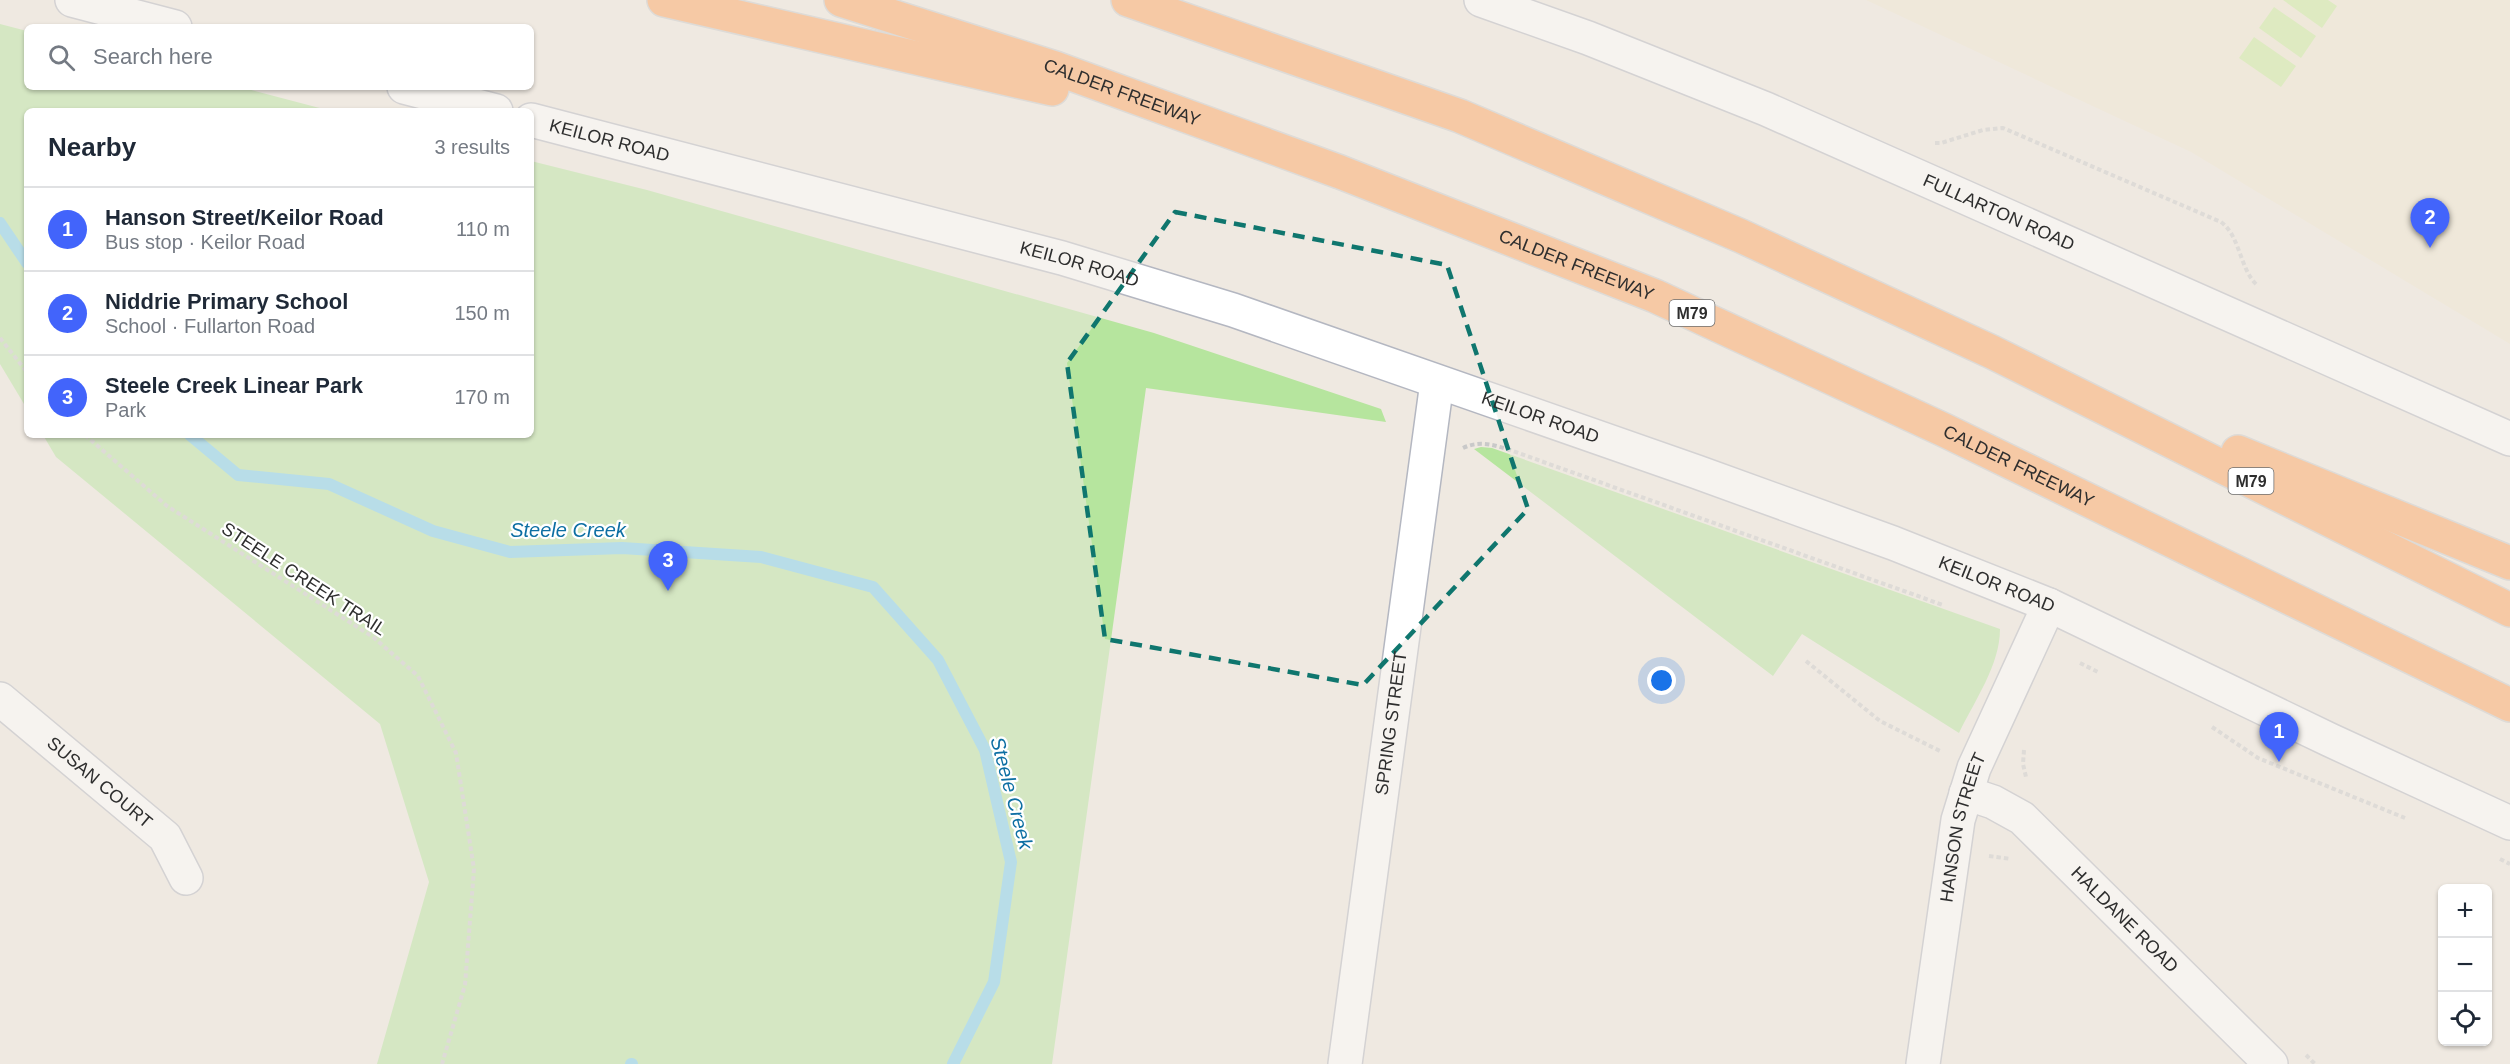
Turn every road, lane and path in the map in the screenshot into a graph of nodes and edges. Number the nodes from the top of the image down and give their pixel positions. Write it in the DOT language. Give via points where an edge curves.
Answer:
graph roads {
  1 [pos="72,0"];
  2 [pos="664,0"];
  3 [pos="841,0"];
  4 [pos="1128,0"];
  5 [pos="1199,0"];
  6 [pos="1481,0"];
  7 [pos="164,24"];
  8 [pos="415,90"];
  9 [pos="484,108"];
  10 [pos="1460,116"];
  11 [pos="534,121"];
  12 [pos="1932,142"];
  13 [pos="1340,171"];
  14 [pos="2263,289"];
  15 [pos="0,338"];
  16 [pos="1992,352"];
  17 [pos="24,368"];
  18 [pos="1437,382"];
  19 [pos="88,438"];
  20 [pos="2510,439"];
  21 [pos="1429,443"];
  22 [pos="2510,563"];
  23 [pos="2049,605"];
  24 [pos="1945,606"];
  25 [pos="2510,610"];
  26 [pos="2034,638"];
  27 [pos="1806,661"];
  28 [pos="2105,676"];
  29 [pos="0,699"];
  30 [pos="2510,705"];
  31 [pos="2207,724"];
  32 [pos="2027,741"];
  33 [pos="1970,780"];
  34 [pos="2029,781"];
  35 [pos="2409,819"];
  36 [pos="2510,823"];
  37 [pos="2491,855"];
  38 [pos="2023,861"];
  39 [pos="2510,864"];
  40 [pos="1986,867"];
  41 [pos="186,878"];
  42 [pos="2298,1047"];
  43 [pos="442,1064"];
  44 [pos="1345,1064"];
  45 [pos="1923,1064"];
  46 [pos="2271,1064"];
  47 [pos="2315,1064"];
  1 -- 7 [label="main road"];
  2 -- 13 [label="highway" via="1025,82"];
  3 -- 13 [label="highway, CALDER FREEWAY / M79" via="1055,68"];
  4 -- 10 [label="highway, M79"];
  5 -- 10 [label="highway"];
  6 -- 20 [label="main road, FULLARTON ROAD" via="1766,109"];
  8 -- 9 [label="main road"];
  10 -- 16 [label="highway, M79" via="1741,236"];
  11 -- 18 [label="main road, KEILOR ROAD" via="1062,258 1233,310"];
  12 -- 14 [label="path" via="2003,128 2221,222 2228,227 2249,275"];
  13 -- 30 [label="highway, CALDER FREEWAY / M79" via="1655,296 1944,430"];
  15 -- 17 [label="path"];
  16 -- 22 [label="highway"];
  16 -- 25 [label="highway, M79"];
  18 -- 21 [label="main road, SPRING STREET"];
  18 -- 23 [label="main road, KEILOR ROAD" via="1893,543"];
  19 -- 43 [label="path, STEELE CREEK TRAIL" via="167,506 374,637 418,676 456,753 474,869 465,985"];
  21 -- 24 [label="path" via="1455,451 1485,443 1510,450"];
  21 -- 44 [label="main road, SPRING STREET"];
  23 -- 26 [label="main road, HANSON STREET"];
  23 -- 36 [label="main road, KEILOR ROAD"];
  26 -- 28 [label="path"];
  26 -- 33 [label="main road, HANSON STREET"];
  27 -- 33 [label="path" via="1880,721"];
  29 -- 41 [label="main road, SUSAN COURT" via="165,837"];
  31 -- 35 [label="path" via="2258,758"];
  32 -- 34 [label="path" via="2023,764"];
  33 -- 45 [label="main road, HANSON STREET" via="1952,849"];
  33 -- 46 [label="main road, HALDANE ROAD" via="1992,802 2022,818"];
  37 -- 39 [label="path"];
  38 -- 40 [label="path" via="1988,855"];
  42 -- 47 [label="path"];
}
